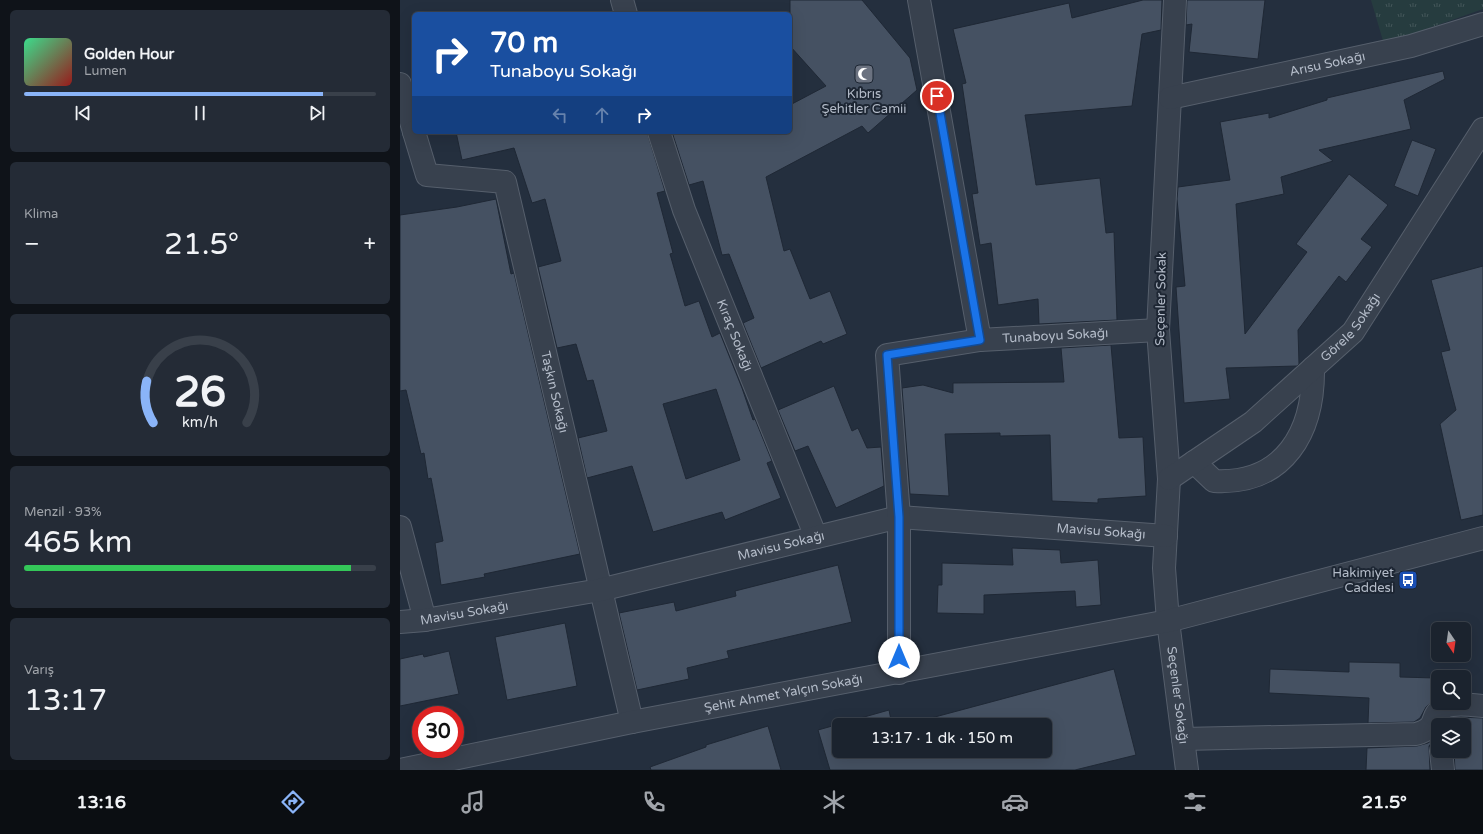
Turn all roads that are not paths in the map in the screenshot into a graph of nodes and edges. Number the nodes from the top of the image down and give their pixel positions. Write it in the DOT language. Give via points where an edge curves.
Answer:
graph roads {
  1 [pos="622,0"];
  2 [pos="1175,0"];
  3 [pos="926,2"];
  4 [pos="625,12"];
  5 [pos="1483,24"];
  6 [pos="400,84"];
  7 [pos="1170,98"];
  8 [pos="412,125"];
  9 [pos="1483,129"];
  10 [pos="415,134"];
  11 [pos="660,134"];
  12 [pos="1158,330"];
  13 [pos="980,340"];
  14 [pos="1313,368"];
  15 [pos="1194,462"];
  16 [pos="1169,479"];
  17 [pos="899,517"];
  18 [pos="400,527"];
  19 [pos="1166,536"];
  20 [pos="816,537"];
  21 [pos="1483,538"];
  22 [pos="600,590"];
  23 [pos="425,620"];
  24 [pos="1168,621"];
  25 [pos="400,622"];
  26 [pos="898,673"];
  27 [pos="1483,706"];
  28 [pos="1437,718"];
  29 [pos="632,722"];
  30 [pos="1431,731"];
  31 [pos="1183,739"];
  32 [pos="1442,758"];
  33 [pos="400,770"];
  34 [pos="1188,770"];
  35 [pos="1443,770"];
  1 -- 4 [label="street"];
  2 -- 7 [label="street, Seçenler Sokak"];
  3 -- 13 [label="street"];
  5 -- 7 [label="street, Arısu Sokağı" via="1411,46"];
  6 -- 8 [label="street, Taşkın Sokağı"];
  7 -- 12 [label="street, Seçenler Sokak"];
  9 -- 14 [label="street, Görele Sokağı" via="1353,332"];
  10 -- 22 [label="street, Taşkın Sokağı" via="427,175 506,182"];
  11 -- 20 [label="street, Kıraç Sokağı" via="684,210"];
  12 -- 13 [label="street, Tunaboyu Sokağı"];
  12 -- 16 [label="street, Seçenler Sokak"];
  13 -- 17 [label="street, Tunaboyu Sokağı" via="887,355"];
  14 -- 15 [label="street, Görele Sokağı" via="1253,422"];
  14 -- 15 [label="street" via="1313,385 1303,430 1284,457 1271,468 1246,480 1214,481"];
  15 -- 16 [label="street, Görele Sokağı"];
  16 -- 19 [label="street, Seçenler Sokak"];
  17 -- 19 [label="street, Mavisu Sokağı"];
  17 -- 20 [label="street, Mavisu Sokağı"];
  17 -- 26 [label="street, Tunaboyu Sokağı"];
  18 -- 23 [label="street"];
  19 -- 24 [label="street, Seçenler Sokak" via="1164,568"];
  20 -- 22 [label="street, Mavisu Sokağı"];
  21 -- 24 [label="street"];
  22 -- 23 [label="street, Mavisu Sokağı"];
  22 -- 29 [label="street, Taşkın Sokağı"];
  23 -- 25 [label="street, Mavisu Sokağı"];
  24 -- 26 [label="street, Şehit Ahmet Yalçın Sokağı"];
  24 -- 31 [label="street, Seçenler Sokağı"];
  26 -- 29 [label="street, Şehit Ahmet Yalçın Sokağı"];
  27 -- 28 [label="street" via="1448,706 1438,711"];
  29 -- 33 [label="street, Şehit Ahmet Yalçın Sokağı"];
  30 -- 31 [label="street" via="1416,734"];
  31 -- 34 [label="street, Seçenler Sokağı"];
  32 -- 35 [label="street"];
}
